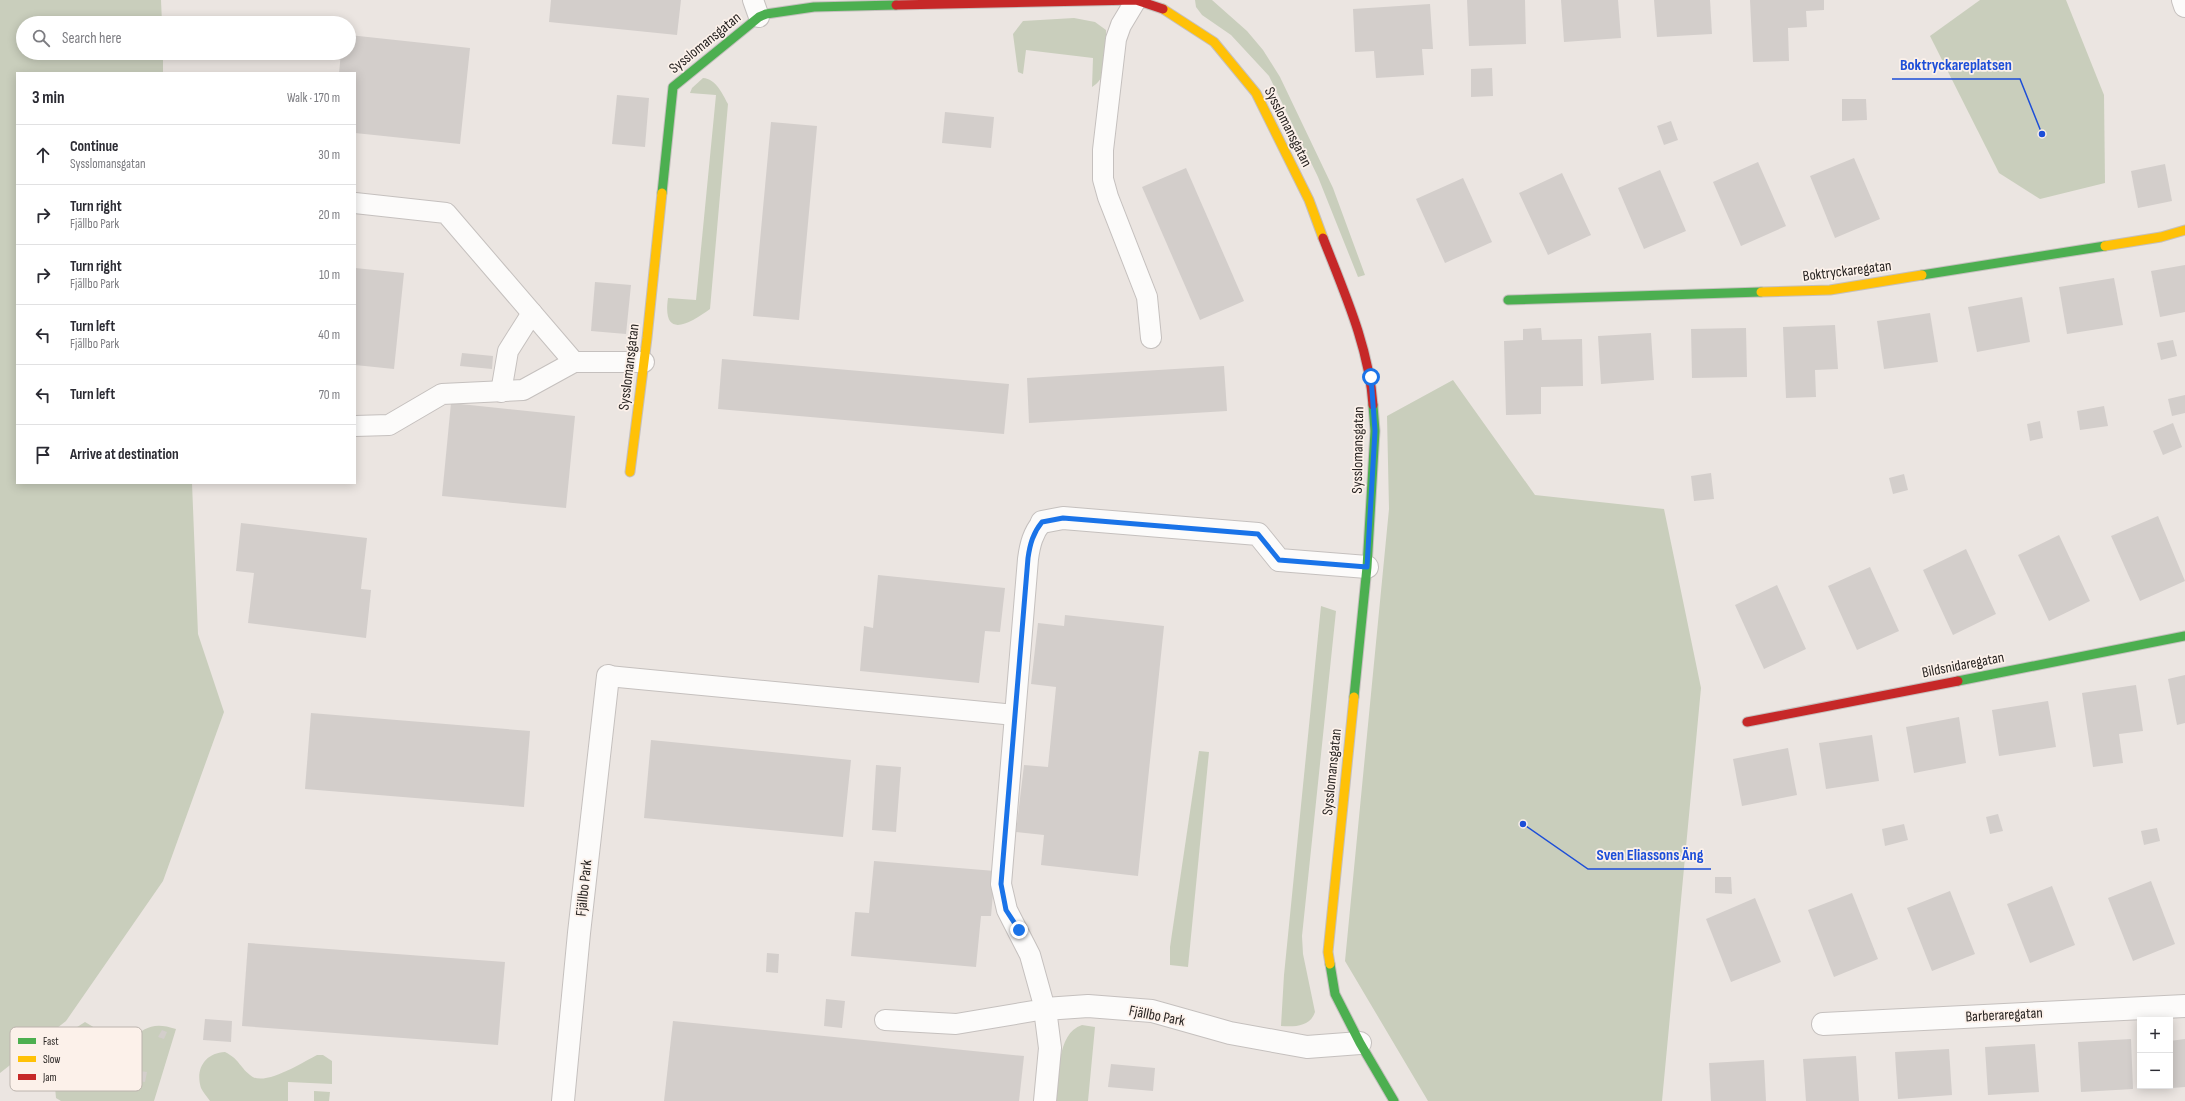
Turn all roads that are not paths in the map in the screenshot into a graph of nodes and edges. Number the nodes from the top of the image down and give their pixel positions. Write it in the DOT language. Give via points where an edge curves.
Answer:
graph roads {
  1 [pos="1136,0"];
  2 [pos="2183,0"];
  3 [pos="1163,4"];
  4 [pos="2185,6"];
  5 [pos="756,9"];
  6 [pos="356,203"];
  7 [pos="2185,230"];
  8 [pos="1508,300"];
  9 [pos="532,313"];
  10 [pos="1151,338"];
  11 [pos="574,362"];
  12 [pos="644,362"];
  13 [pos="501,392"];
  14 [pos="356,426"];
  15 [pos="630,472"];
  16 [pos="1042,522"];
  17 [pos="1367,567"];
  18 [pos="2185,636"];
  19 [pos="608,676"];
  20 [pos="1015,715"];
  21 [pos="1747,722"];
  22 [pos="2185,1006"];
  23 [pos="1045,1009"];
  24 [pos="885,1020"];
  25 [pos="1822,1024"];
  26 [pos="1360,1043"];
  27 [pos="563,1101"];
  28 [pos="1045,1101"];
  29 [pos="1394,1101"];
  1 -- 3 [label="street, Sysslomansgatan"];
  1 -- 5 [label="street, Sysslomansgatan" via="814,7 766,14"];
  1 -- 10 [label="lane" via="1116,39 1102,169 1108,197 1147,297"];
  2 -- 4 [label="street"];
  3 -- 17 [label="street, Sysslomansgatan" via="1214,42 1256,93 1309,200 1356,325 1371,377 1375,431"];
  5 -- 12 [label="street, Sysslomansgatan" via="673,87"];
  6 -- 9 [label="lane" via="446,213"];
  7 -- 8 [label="street, Boktryckaregatan" via="2161,237 1830,290"];
  9 -- 11 [label="lane"];
  9 -- 13 [label="lane" via="508,351"];
  11 -- 12 [label="lane"];
  11 -- 13 [label="lane" via="523,390"];
  12 -- 15 [label="street, Sysslomansgatan"];
  13 -- 14 [label="lane" via="442,394 389,425"];
  16 -- 17 [label="street" via="1063,518 1258,534 1279,560"];
  16 -- 20 [label="lane" via="1035,530 1030,544"];
  17 -- 26 [label="street, Sysslomansgatan" via="1328,952 1335,994"];
  18 -- 21 [label="street, Bildsnidaregatan"];
  19 -- 20 [label="lane"];
  19 -- 27 [label="street, Fjällbo Park"];
  20 -- 23 [label="lane" via="1001,884 1006,910 1030,955"];
  22 -- 25 [label="street, Barberaregatan"];
  23 -- 24 [label="lane" via="956,1024"];
  23 -- 26 [label="street, Fjällbo Park" via="1088,1006 1152,1011 1230,1033 1307,1048"];
  23 -- 28 [label="street" via="1050,1048"];
  26 -- 29 [label="street, Sysslomansgatan"];
}
